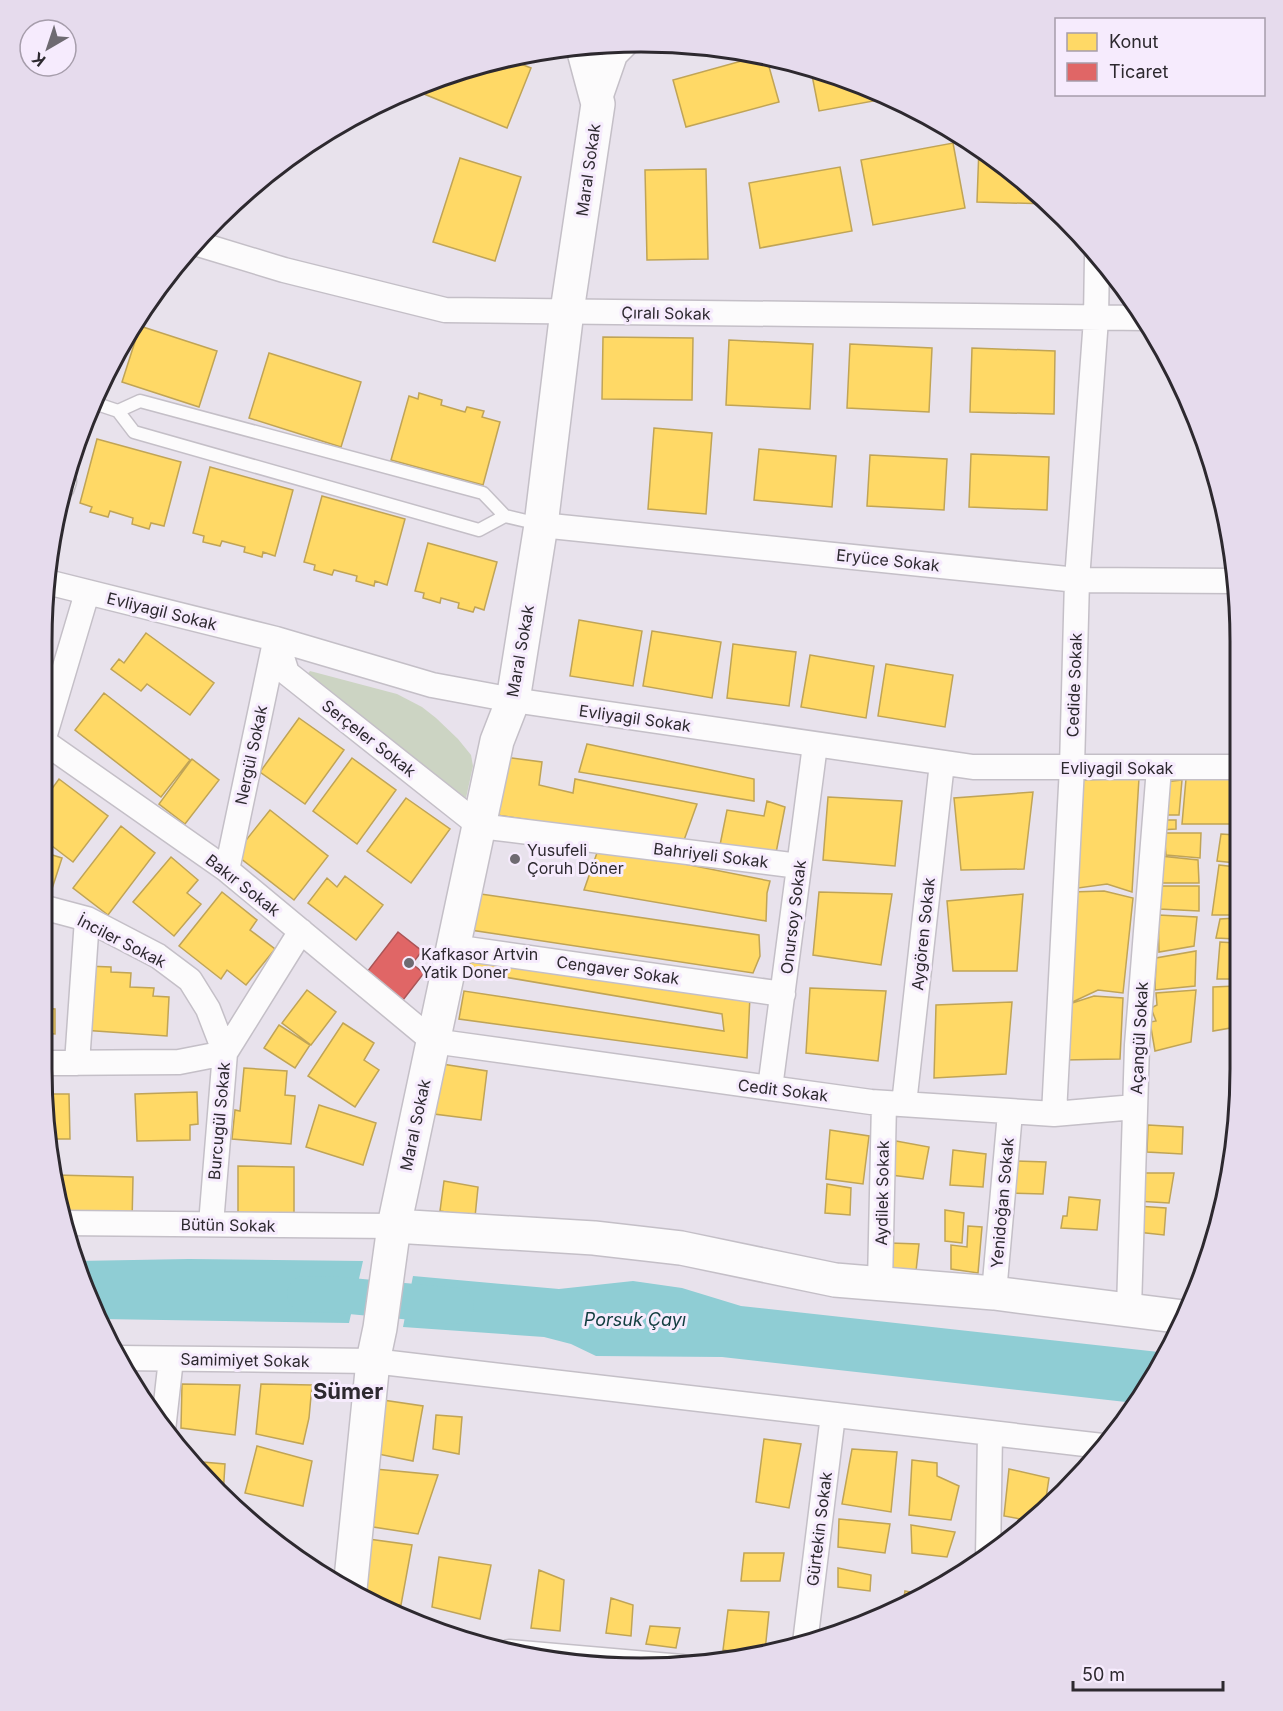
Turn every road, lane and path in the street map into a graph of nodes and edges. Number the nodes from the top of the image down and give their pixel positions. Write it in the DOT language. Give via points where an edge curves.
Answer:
graph roads {
  1 [pos="617,53"];
  2 [pos="585,56"];
  3 [pos="598,104"];
  4 [pos="205,246"];
  5 [pos="1097,268"];
  6 [pos="567,312"];
  7 [pos="1134,318"];
  8 [pos="1096,319"];
  9 [pos="102,406"];
  10 [pos="118,411"];
  11 [pos="505,516"];
  12 [pos="541,525"];
  13 [pos="1077,580"];
  14 [pos="1227,581"];
  15 [pos="56,584"];
  16 [pos="87,593"];
  17 [pos="276,639"];
  18 [pos="513,700"];
  19 [pos="52,711"];
  20 [pos="815,745"];
  21 [pos="52,747"];
  22 [pos="942,763"];
  23 [pos="1072,767"];
  24 [pos="1230,767"];
  25 [pos="1159,768"];
  26 [pos="480,826"];
  27 [pos="799,866"];
  28 [pos="227,870"];
  29 [pos="52,910"];
  30 [pos="87,919"];
  31 [pos="301,931"];
  32 [pos="453,947"];
  33 [pos="783,994"];
  34 [pos="433,1041"];
  35 [pos="225,1053"];
  36 [pos="52,1063"];
  37 [pos="77,1063"];
  38 [pos="770,1089"];
  39 [pos="894,1103"];
  40 [pos="1135,1107"];
  41 [pos="1010,1113"];
  42 [pos="1054,1114"];
  43 [pos="73,1223"];
  44 [pos="211,1224"];
  45 [pos="394,1226"];
  46 [pos="880,1283"];
  47 [pos="994,1293"];
  48 [pos="1129,1309"];
  49 [pos="1176,1316"];
  50 [pos="128,1358"];
  51 [pos="171,1359"];
  52 [pos="373,1362"];
  53 [pos="165,1415"];
  54 [pos="834,1415"];
  55 [pos="990,1434"];
  56 [pos="1095,1445"];
  57 [pos="988,1545"];
  58 [pos="351,1582"];
  59 [pos="806,1634"];
  1 -- 3 [label="street"];
  2 -- 3 [label="street"];
  3 -- 6 [label="street, Maral Sokak"];
  4 -- 6 [label="street, Çıralı Sokak" via="445,310"];
  5 -- 8 [label="street, Cedide Sokak"];
  6 -- 8 [label="street, Çıralı Sokak"];
  6 -- 12 [label="street, Maral Sokak"];
  7 -- 8 [label="street, Çıralı Sokak"];
  8 -- 13 [label="street, Cedide Sokak"];
  9 -- 10 [label="lane"];
  10 -- 11 [label="lane" via="140,401 472,490 483,494"];
  10 -- 11 [label="lane" via="134,432 479,530"];
  11 -- 12 [label="lane"];
  12 -- 13 [label="street, Eryüce Sokak"];
  12 -- 18 [label="street, Maral Sokak"];
  13 -- 14 [label="street, Eryüce Sokak"];
  13 -- 23 [label="street, Cedide Sokak"];
  15 -- 16 [label="street, Evliyagil Sokak"];
  16 -- 17 [label="street, Evliyagil Sokak"];
  16 -- 19 [label="street"];
  17 -- 18 [label="street, Evliyagil Sokak" via="432,685"];
  17 -- 26 [label="street, Serçeler Sokak" via="287,673"];
  17 -- 28 [label="street, Nergül Sokak"];
  18 -- 20 [label="street, Evliyagil Sokak"];
  18 -- 26 [label="street, Maral Sokak" via="497,741"];
  20 -- 22 [label="street, Evliyagil Sokak"];
  20 -- 27 [label="street, Onursoy Sokak"];
  21 -- 28 [label="street, Bakır Sokak"];
  22 -- 23 [label="street, Evliyagil Sokak" via="973,767"];
  22 -- 39 [label="street, Aygören Sokak"];
  23 -- 25 [label="street, Evliyagil Sokak"];
  23 -- 42 [label="street, Cedide Sokak"];
  24 -- 25 [label="street, Evliyagil Sokak"];
  25 -- 40 [label="street, Açangül Sokak"];
  26 -- 27 [label="street, Bahriyeli Sokak"];
  26 -- 32 [label="street, Maral Sokak"];
  27 -- 33 [label="street, Onursoy Sokak"];
  28 -- 31 [label="street, Bakır Sokak"];
  29 -- 30 [label="street, İnciler Sokak"];
  30 -- 35 [label="street, İnciler Sokak" via="158,956 190,980 208,1009"];
  30 -- 37 [label="street"];
  31 -- 34 [label="street, Bakır Sokak"];
  31 -- 35 [label="street, Burcugül Sokak"];
  32 -- 33 [label="street, Cengaver Sokak"];
  32 -- 34 [label="street, Maral Sokak"];
  33 -- 38 [label="street, Onursoy Sokak"];
  34 -- 38 [label="street, Cedit Sokak"];
  34 -- 45 [label="street, Maral Sokak"];
  35 -- 37 [label="street" via="180,1062"];
  35 -- 44 [label="street, Burcugül Sokak"];
  36 -- 37 [label="street"];
  38 -- 39 [label="street, Cedit Sokak"];
  39 -- 41 [label="street, Cedit Sokak"];
  39 -- 46 [label="street, Aydilek Sokak"];
  40 -- 42 [label="street, Cedit Sokak"];
  40 -- 48 [label="street, Açangül Sokak"];
  41 -- 42 [label="street, Cedit Sokak"];
  41 -- 47 [label="street, Yenidoğan Sokak"];
  43 -- 44 [label="street, Bütün Sokak"];
  44 -- 45 [label="street, Bütün Sokak"];
  45 -- 46 [label="street" via="594,1238 681,1248 835,1280"];
  45 -- 52 [label="street, Maral Sokak"];
  46 -- 47 [label="street"];
  47 -- 48 [label="street"];
  48 -- 49 [label="street"];
  50 -- 51 [label="street, Samimiyet Sokak"];
  51 -- 52 [label="street, Samimiyet Sokak"];
  51 -- 53 [label="street"];
  52 -- 54 [label="street, Samimiyet Sokak"];
  52 -- 58 [label="street, Maral Sokak"];
  54 -- 55 [label="street, Samimiyet Sokak"];
  54 -- 59 [label="street, Gürtekin Sokak"];
  55 -- 56 [label="street, Samimiyet Sokak"];
  55 -- 57 [label="street"];
}
